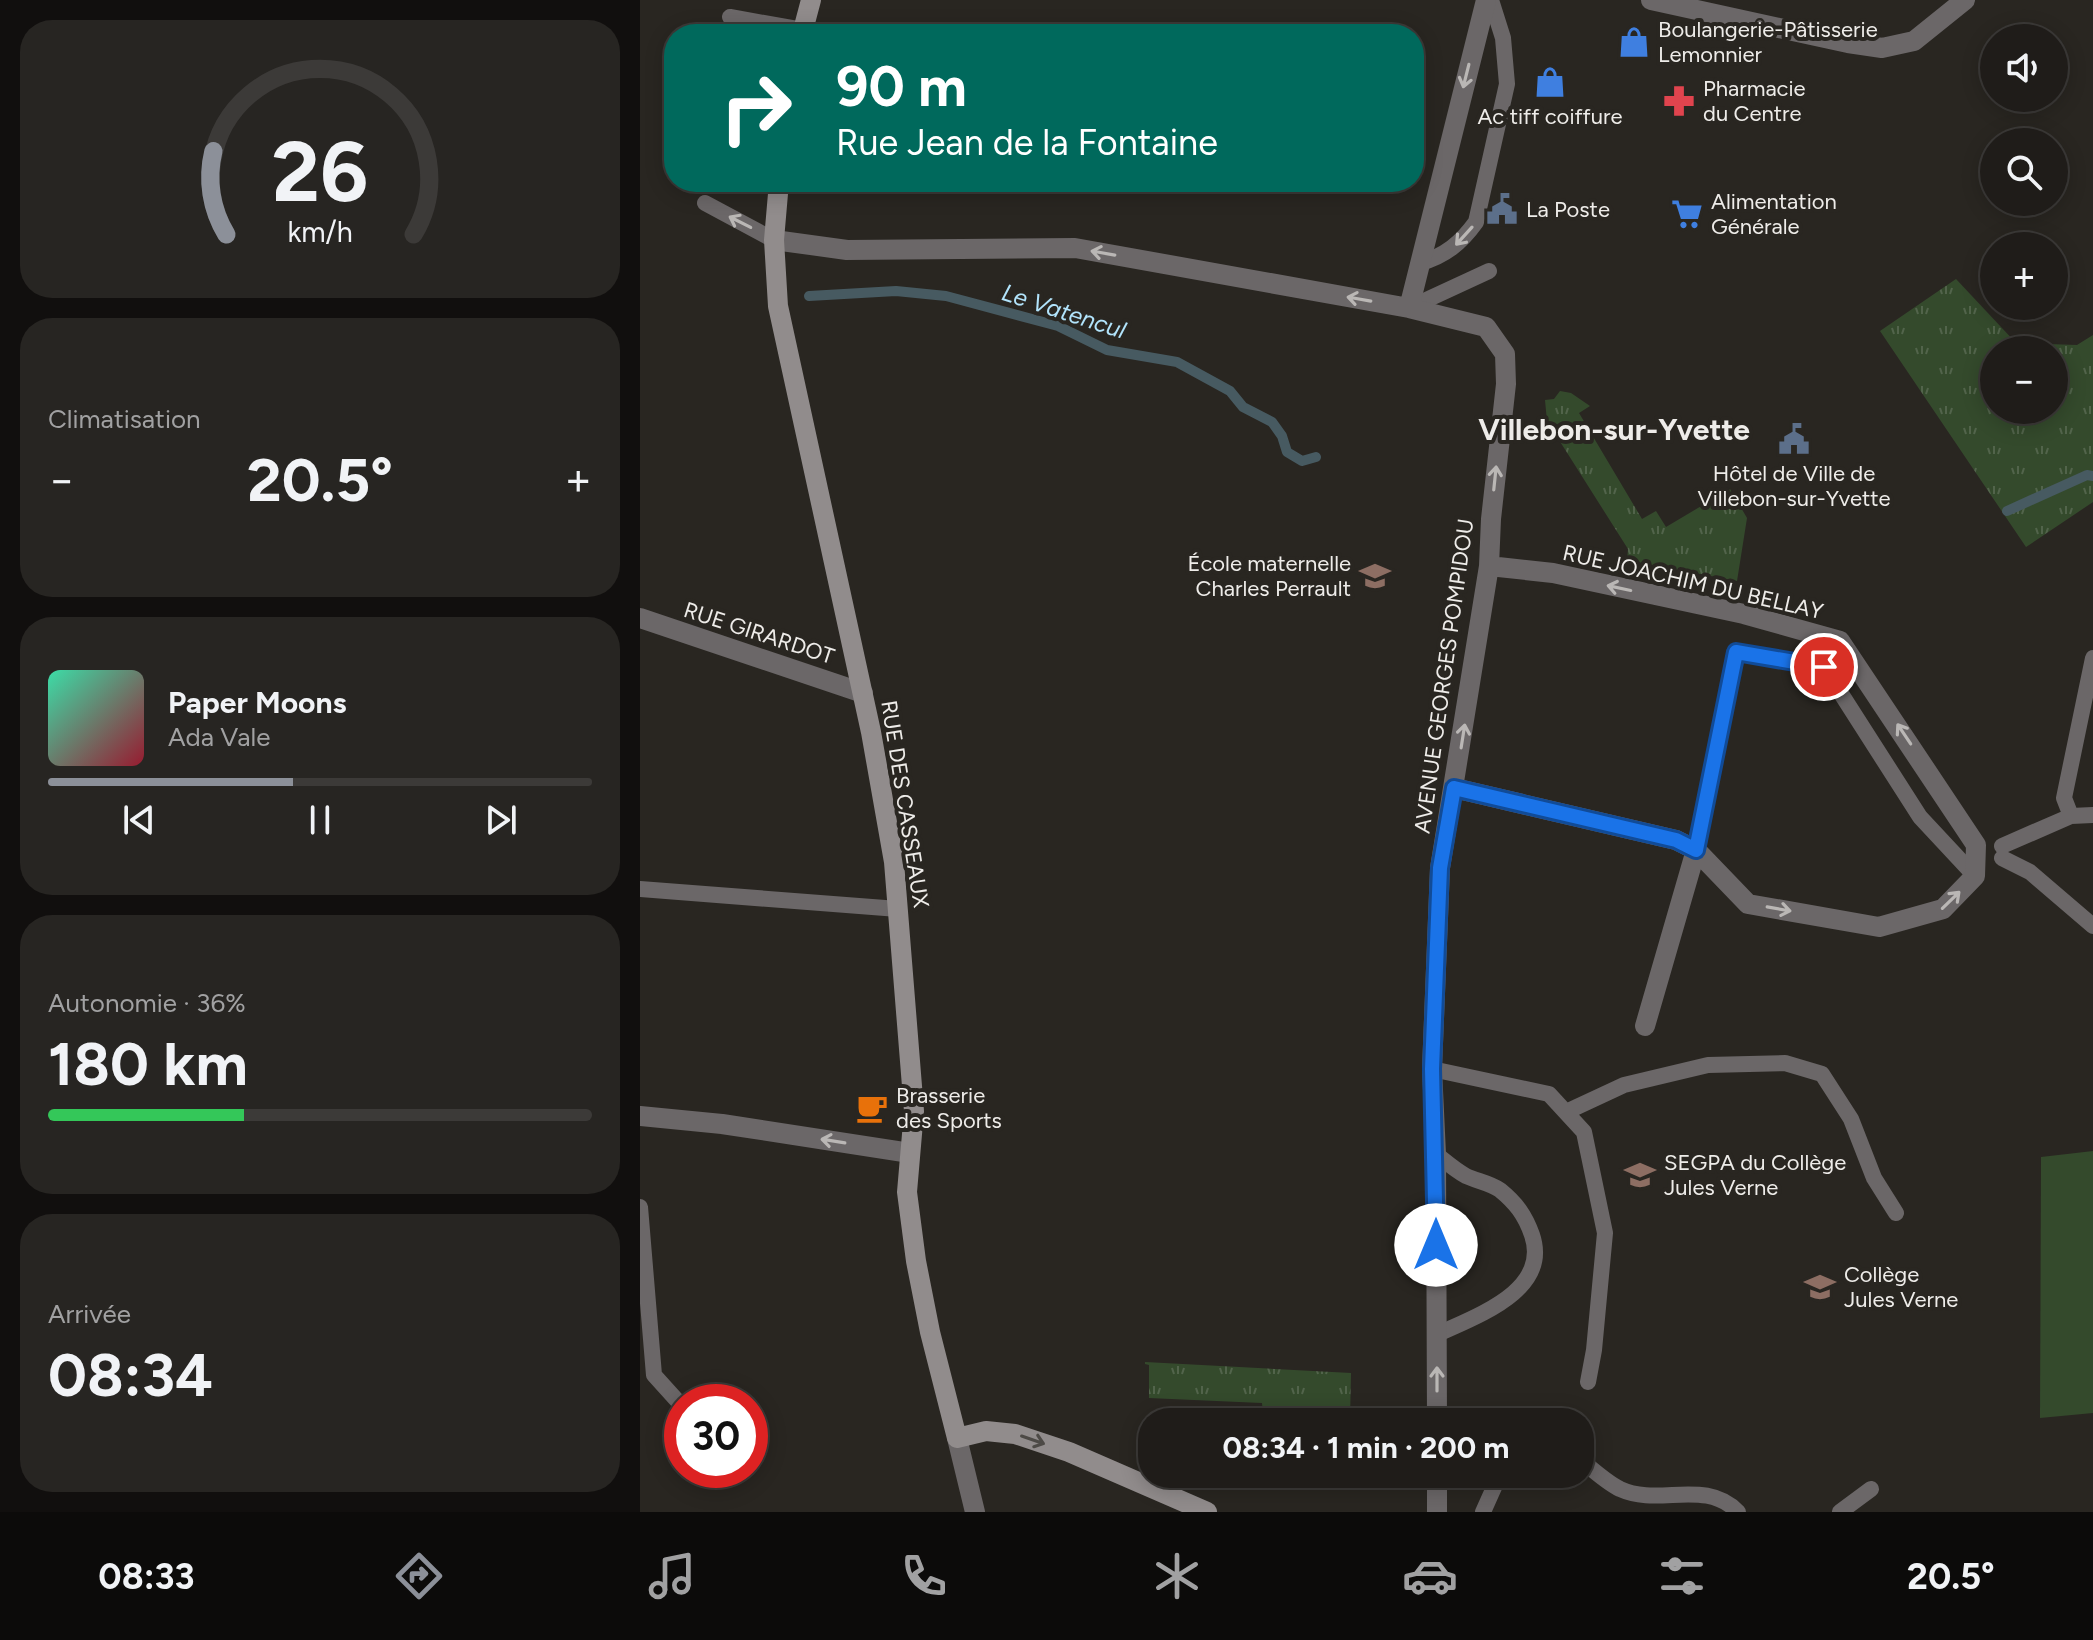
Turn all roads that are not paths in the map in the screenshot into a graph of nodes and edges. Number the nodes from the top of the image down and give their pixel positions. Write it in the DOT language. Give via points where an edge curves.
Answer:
graph roads {
  1 [pos="811,0"];
  2 [pos="1488,0"];
  3 [pos="1965,0"];
  4 [pos="1661,1"];
  5 [pos="730,17"];
  6 [pos="764,24"];
  7 [pos="805,24"];
  8 [pos="778,192"];
  9 [pos="705,203"];
  10 [pos="774,240"];
  11 [pos="1420,263"];
  12 [pos="1489,271"];
  13 [pos="1409,308"];
  14 [pos="1489,566"];
  15 [pos="640,618"];
  16 [pos="2093,658"];
  17 [pos="863,693"];
  18 [pos="1454,788"];
  19 [pos="2093,815"];
  20 [pos="2071,816"];
  21 [pos="1696,850"];
  22 [pos="1975,876"];
  23 [pos="640,889"];
  24 [pos="898,909"];
  25 [pos="2093,926"];
  26 [pos="1645,1026"];
  27 [pos="1432,1069"];
  28 [pos="1566,1112"];
  29 [pos="640,1116"];
  30 [pos="910,1153"];
  31 [pos="1436,1154"];
  32 [pos="640,1207"];
  33 [pos="1896,1213"];
  34 [pos="1436,1335"];
  35 [pos="1588,1382"];
  36 [pos="664,1386"];
  37 [pos="1437,1408"];
  38 [pos="957,1438"];
  39 [pos="1594,1469"];
  40 [pos="1437,1488"];
  41 [pos="1494,1488"];
  42 [pos="1871,1489"];
  43 [pos="975,1512"];
  44 [pos="1207,1512"];
  45 [pos="1437,1512"];
  46 [pos="1483,1512"];
  47 [pos="1738,1512"];
  48 [pos="1840,1512"];
  1 -- 7 [label="street"];
  2 -- 11 [label="street, one-way"];
  2 -- 11 [label="lane, one-way" via="1503,38 1507,84 1476,222 1462,241"];
  3 -- 4 [label="street" via="1914,41 1882,48"];
  5 -- 6 [label="lane"];
  8 -- 10 [label="street, RUE DES CASSEAUX"];
  10 -- 9 [label="lane, one-way"];
  13 -- 10 [label="street, AVENUE GEORGES POMPIDOU, one-way" via="1075,248 847,250"];
  10 -- 17 [label="street, RUE DES CASSEAUX" via="778,306"];
  11 -- 13 [label="street"];
  12 -- 13 [label="lane"];
  14 -- 13 [label="street, AVENUE GEORGES POMPIDOU, one-way" via="1505,354 1486,327"];
  18 -- 14 [label="street, AVENUE GEORGES POMPIDOU, one-way"];
  22 -- 14 [label="street, RUE JOACHIM DU BELLAY, one-way" via="1976,845 1840,641 1744,614 1553,573"];
  15 -- 17 [label="street, RUE GIRARDOT"];
  16 -- 20 [label="lane" via="2064,798"];
  17 -- 24 [label="street, RUE DES CASSEAUX"];
  18 -- 21 [label="street" via="1676,840"];
  18 -- 27 [label="street, AVENUE GEORGES POMPIDOU" via="1440,868"];
  19 -- 20 [label="lane"];
  20 -- 25 [label="lane" via="2002,852"];
  21 -- 22 [label="street, one-way" via="1748,904 1879,927 1943,909"];
  21 -- 22 [label="lane" via="1736,652 1824,667 1920,817"];
  21 -- 26 [label="street"];
  23 -- 24 [label="lane"];
  24 -- 30 [label="street, RUE DES CASSEAUX" via="914,1111"];
  27 -- 28 [label="lane" via="1549,1094"];
  27 -- 31 [label="street, AVENUE GEORGES POMPIDOU"];
  28 -- 33 [label="lane" via="1624,1085 1708,1065 1785,1063 1822,1074 1851,1119 1874,1178"];
  28 -- 35 [label="lane" via="1584,1132 1605,1233"];
  30 -- 29 [label="street, one-way"];
  30 -- 38 [label="street, RUE DES CASSEAUX" via="907,1192 916,1261"];
  31 -- 34 [label="street, AVENUE GEORGES POMPIDOU"];
  31 -- 34 [label="lane" via="1465,1175 1497,1188 1524,1213 1537,1250 1530,1276 1518,1291"];
  32 -- 36 [label="lane" via="654,1375"];
  37 -- 34 [label="street, AVENUE GEORGES POMPIDOU, one-way"];
  38 -- 43 [label="street"];
  38 -- 44 [label="street, one-way" via="986,1431 1015,1434"];
  39 -- 47 [label="lane" via="1621,1489 1662,1496 1706,1494"];
  40 -- 45 [label="street"];
  41 -- 46 [label="lane"];
  42 -- 48 [label="lane"];
}
